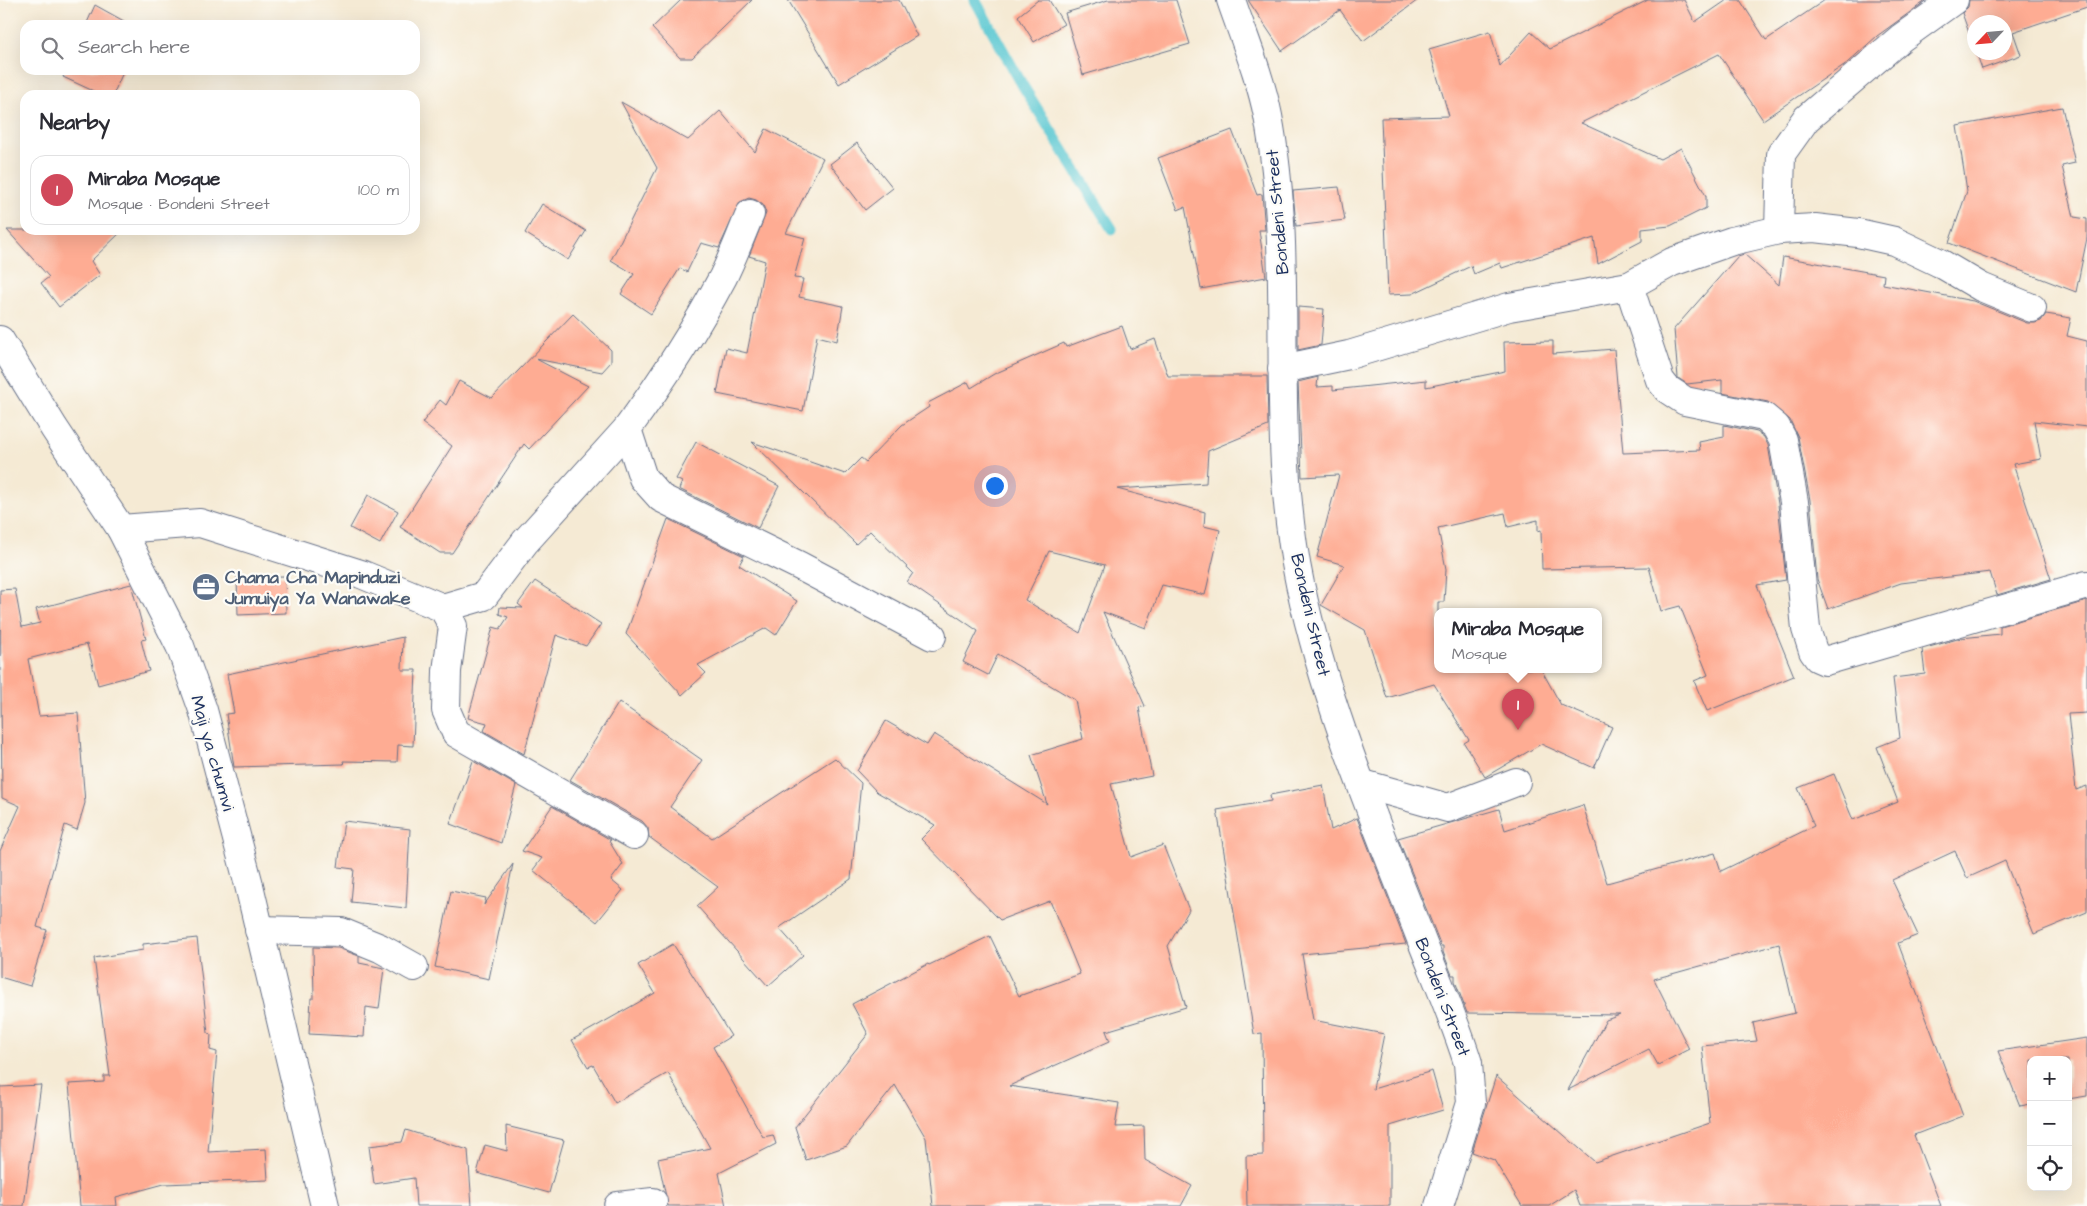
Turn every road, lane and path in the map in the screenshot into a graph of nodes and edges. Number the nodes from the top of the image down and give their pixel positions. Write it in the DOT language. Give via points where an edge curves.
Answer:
graph roads {
  1 [pos="1231,0"];
  2 [pos="1954,0"];
  3 [pos="750,214"];
  4 [pos="1779,230"];
  5 [pos="1628,286"];
  6 [pos="2032,308"];
  7 [pos="0,340"];
  8 [pos="1282,369"];
  9 [pos="627,429"];
  10 [pos="121,529"];
  11 [pos="2087,585"];
  12 [pos="443,608"];
  13 [pos="932,636"];
  14 [pos="1516,782"];
  15 [pos="1363,784"];
  16 [pos="634,835"];
  17 [pos="259,930"];
  18 [pos="414,967"];
  19 [pos="653,1202"];
  20 [pos="325,1206"];
  21 [pos="618,1206"];
  22 [pos="1439,1206"];
  1 -- 8 [label="street, Bondeni Street" via="1255,66 1268,115 1278,203 1283,294"];
  2 -- 4 [label="street" via="1901,38 1806,119 1781,154"];
  3 -- 9 [label="street" via="723,276 691,334"];
  4 -- 5 [label="street" via="1732,241 1672,262"];
  4 -- 6 [label="street" via="1814,228 1894,240 1981,287"];
  5 -- 8 [label="street" via="1509,307 1349,355"];
  5 -- 11 [label="street" via="1660,380 1667,390 1685,401 1764,417 1776,427 1783,440 1794,502 1806,629 1818,658 1825,661"];
  7 -- 10 [label="street, Maji ya chumvi"];
  8 -- 15 [label="street, Bondeni Street" via="1285,458 1300,582 1335,710"];
  9 -- 12 [label="street" via="525,542 484,596"];
  9 -- 13 [label="street" via="643,478 661,498"];
  10 -- 12 [label="street" via="200,523 361,574"];
  10 -- 17 [label="street, Maji ya chumvi" via="180,646 203,710"];
  12 -- 16 [label="street" via="453,626 446,710 456,734"];
  14 -- 15 [label="street" via="1448,808"];
  15 -- 22 [label="street, Bondeni Street" via="1468,1063 1470,1104"];
  17 -- 18 [label="street" via="340,932 380,948"];
  17 -- 20 [label="street, Maji ya chumvi"];
  19 -- 21 [label="street"];
}
